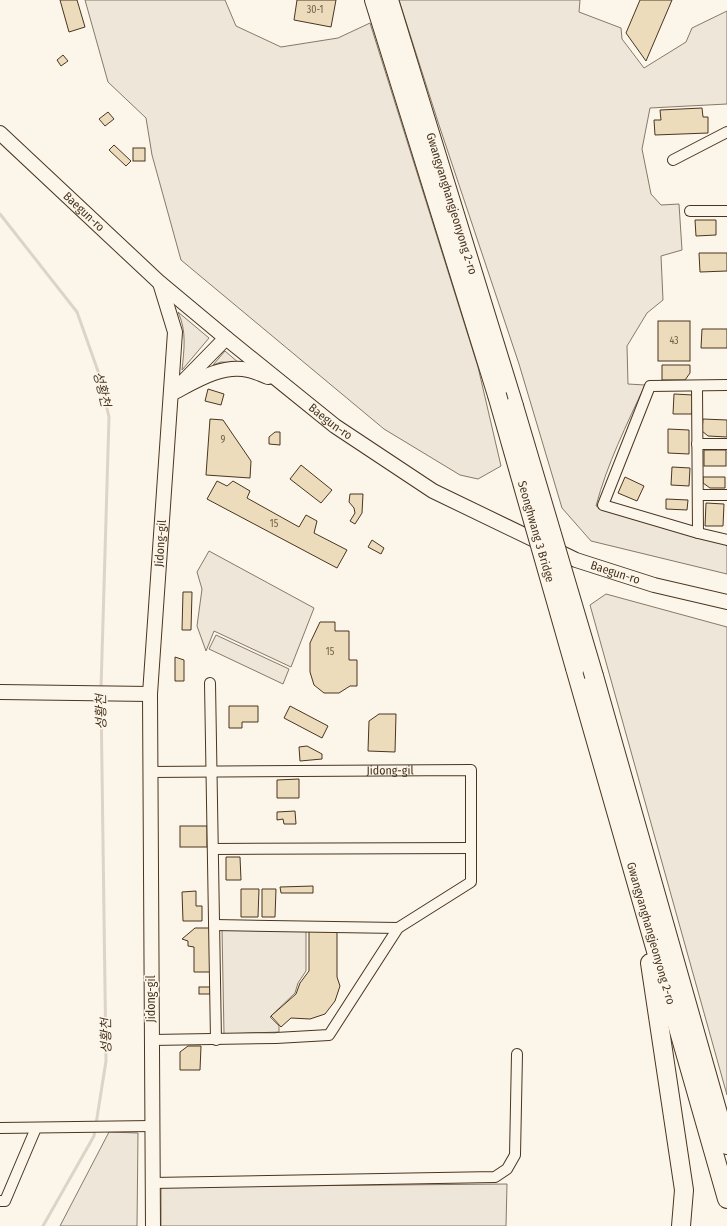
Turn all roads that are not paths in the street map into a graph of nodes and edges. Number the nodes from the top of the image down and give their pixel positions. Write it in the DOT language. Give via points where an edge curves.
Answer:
graph roads {
  1 [pos="374,0"];
  2 [pos="389,0"];
  3 [pos="727,132"];
  4 [pos="0,133"];
  5 [pos="673,160"];
  6 [pos="690,211"];
  7 [pos="727,211"];
  8 [pos="160,283"];
  9 [pos="226,338"];
  10 [pos="278,380"];
  11 [pos="727,385"];
  12 [pos="697,386"];
  13 [pos="171,394"];
  14 [pos="497,395"];
  15 [pos="514,406"];
  16 [pos="697,444"];
  17 [pos="727,444"];
  18 [pos="698,495"];
  19 [pos="727,495"];
  20 [pos="698,533"];
  21 [pos="727,540"];
  22 [pos="727,602"];
  23 [pos="575,668"];
  24 [pos="594,676"];
  25 [pos="210,683"];
  26 [pos="0,692"];
  27 [pos="150,694"];
  28 [pos="212,770"];
  29 [pos="150,772"];
  30 [pos="471,848"];
  31 [pos="213,849"];
  32 [pos="638,889"];
  33 [pos="214,925"];
  34 [pos="398,928"];
  35 [pos="152,1040"];
  36 [pos="216,1040"];
  37 [pos="517,1054"];
  38 [pos="152,1126"];
  39 [pos="0,1128"];
  40 [pos="36,1128"];
  41 [pos="727,1145"];
  42 [pos="152,1183"];
  43 [pos="727,1199"];
  44 [pos="2,1204"];
  45 [pos="153,1226"];
  46 [pos="681,1226"];
  1 -- 14 [label="highway, Gwangyanghangjeonyong 2-ro"];
  2 -- 15 [label="highway, Gwangyanghangjeonyong 2-ro"];
  3 -- 5 [label="street"];
  4 -- 8 [label="street, Baegun-ro"];
  6 -- 7 [label="street"];
  8 -- 9 [label="street, Baegun-ro"];
  8 -- 13 [label="street, Jidong-gil" via="175,332"];
  9 -- 10 [label="street, Baegun-ro"];
  9 -- 13 [label="street"];
  10 -- 13 [label="street" via="247,370 225,370"];
  10 -- 22 [label="street, Baegun-ro" via="336,426 433,491 510,530 576,560 654,585"];
  11 -- 12 [label="street"];
  12 -- 16 [label="street"];
  12 -- 20 [label="street" via="650,386 603,505"];
  13 -- 27 [label="street, Jidong-gil"];
  14 -- 23 [label="highway, Seonghwang 3 Bridge, bridge"];
  15 -- 24 [label="highway, Seonghwang 3 Bridge, bridge"];
  16 -- 17 [label="street"];
  16 -- 18 [label="street"];
  18 -- 19 [label="street"];
  18 -- 20 [label="street"];
  20 -- 21 [label="street"];
  23 -- 32 [label="highway, Gwangyanghangjeonyong 2-ro"];
  24 -- 41 [label="highway, Gwangyanghangjeonyong 2-ro"];
  25 -- 28 [label="street"];
  26 -- 27 [label="street"];
  27 -- 29 [label="street, Jidong-gil"];
  28 -- 29 [label="street, Jidong-gil"];
  28 -- 30 [label="street, Jidong-gil" via="471,770"];
  28 -- 31 [label="street"];
  29 -- 35 [label="street, Jidong-gil"];
  30 -- 31 [label="street"];
  30 -- 34 [label="street" via="471,882"];
  31 -- 33 [label="street"];
  32 -- 43 [label="highway, Gwangyanghangjeonyong 2-ro"];
  32 -- 46 [label="highway" via="684,1190"];
  33 -- 34 [label="street"];
  33 -- 36 [label="street"];
  34 -- 36 [label="street" via="329,1035"];
  35 -- 36 [label="street"];
  35 -- 38 [label="street, Jidong-gil"];
  37 -- 42 [label="street" via="515,1155 507,1169 495,1177"];
  38 -- 40 [label="street"];
  38 -- 42 [label="street, Jidong-gil"];
  39 -- 40 [label="street"];
  40 -- 44 [label="street"];
  42 -- 45 [label="street, Jidong-gil"];
}
